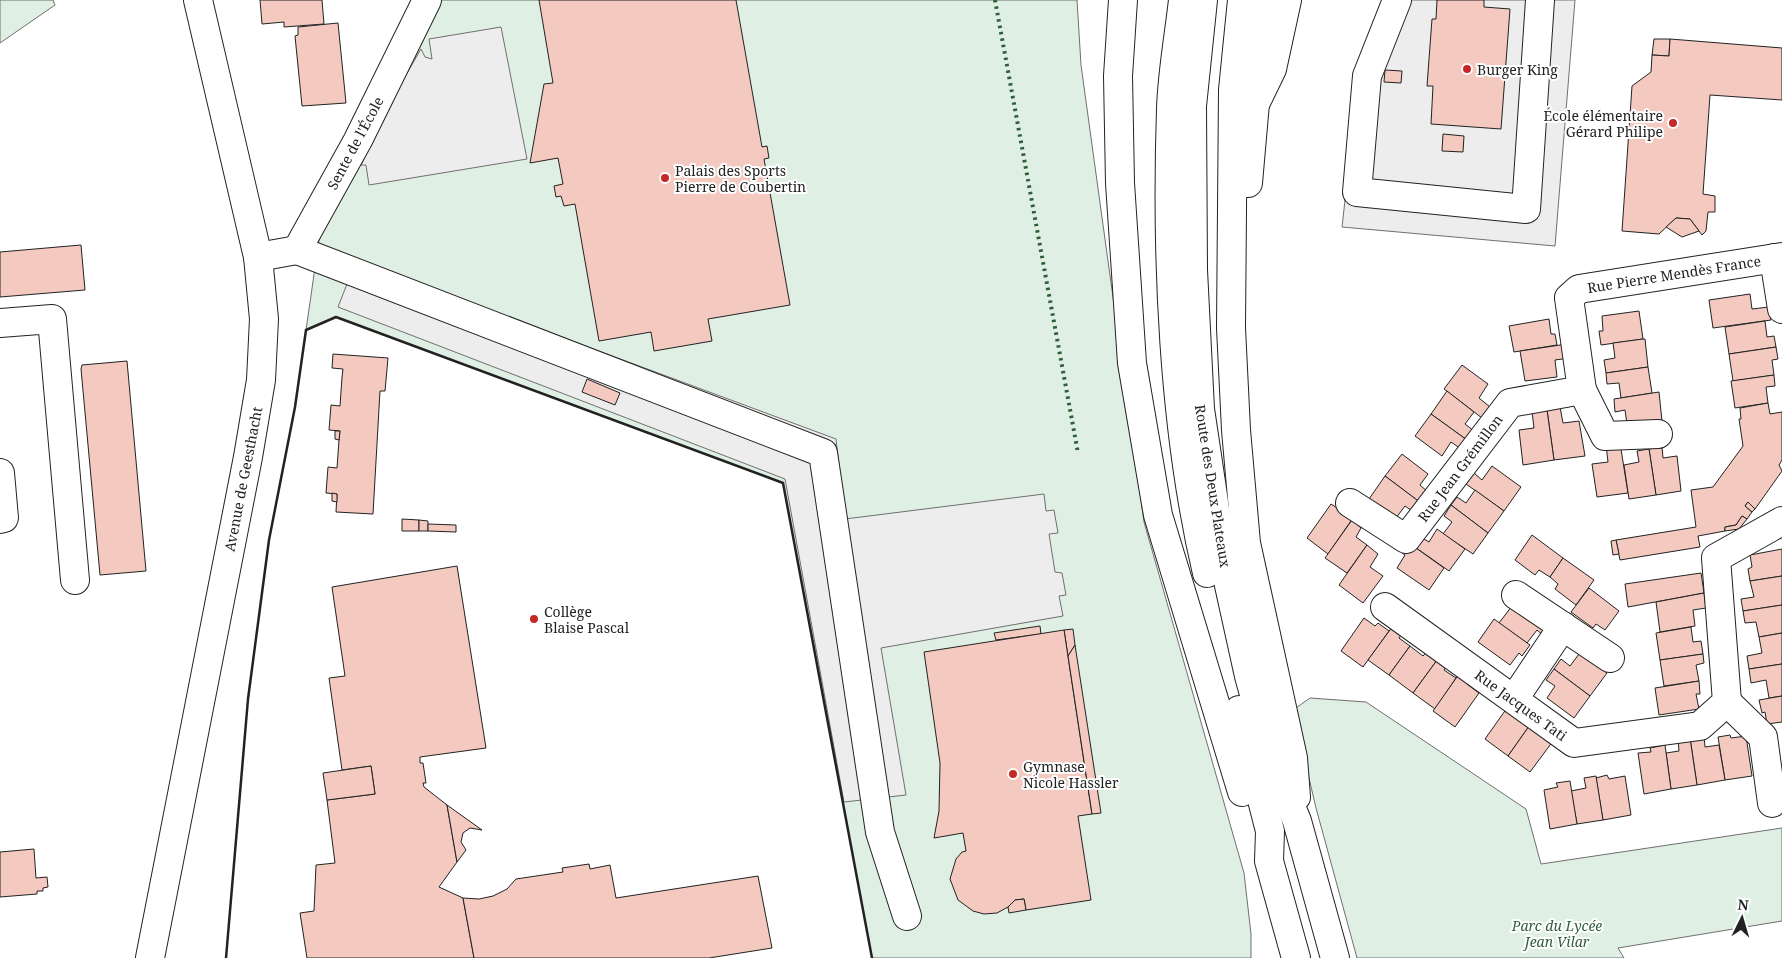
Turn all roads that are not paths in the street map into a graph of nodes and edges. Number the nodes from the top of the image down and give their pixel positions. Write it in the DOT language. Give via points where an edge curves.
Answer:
graph roads {
  1 [pos="198,0"];
  2 [pos="427,0"];
  3 [pos="1107,0"];
  4 [pos="1123,0"];
  5 [pos="1183,0"];
  6 [pos="1203,0"];
  7 [pos="1242,0"];
  8 [pos="1264,0"];
  9 [pos="1287,0"];
  10 [pos="1397,0"];
  11 [pos="1540,0"];
  12 [pos="1118,76"];
  13 [pos="1255,104"];
  14 [pos="297,250"];
  15 [pos="258,257"];
  16 [pos="1778,258"];
  17 [pos="1782,310"];
  18 [pos="0,323"];
  19 [pos="1231,328"];
  20 [pos="1582,390"];
  21 [pos="1658,434"];
  22 [pos="0,473"];
  23 [pos="1350,503"];
  24 [pos="0,519"];
  25 [pos="1782,521"];
  26 [pos="75,580"];
  27 [pos="1516,595"];
  28 [pos="1385,607"];
  29 [pos="1562,626"];
  30 [pos="1610,658"];
  31 [pos="1514,699"];
  32 [pos="1727,702"];
  33 [pos="1772,803"];
  34 [pos="1297,821"];
  35 [pos="1269,861"];
  36 [pos="907,916"];
  37 [pos="150,958"];
  38 [pos="1296,958"];
  39 [pos="1335,958"];
  1 -- 15 [label="main road, Avenue de Geesthacht"];
  2 -- 14 [label="main road, Sente de l'École" via="358,140"];
  3 -- 12 [label="main road" via="1106,42"];
  4 -- 12 [label="main road"];
  5 -- 35 [label="main road, Route des Deux Plateaux" via="1171,108 1171,268 1180,407 1201,546 1270,831"];
  6 -- 34 [label="main road, Route des Deux Plateaux" via="1192,106 1193,270 1200,409 1221,549 1249,676 1273,763"];
  7 -- 19 [label="main road" via="1233,90"];
  8 -- 13 [label="main road"];
  9 -- 13 [label="main road" via="1272,69"];
  10 -- 11 [label="main road" via="1367,76 1357,192 1526,209"];
  12 -- 35 [label="main road" via="1120,183 1132,364 1158,515 1254,834"];
  13 -- 19 [label="main road"];
  14 -- 15 [label="main road"];
  14 -- 36 [label="main road" via="823,453 880,832"];
  15 -- 37 [label="main road, Avenue de Geesthacht" via="264,319 261,380"];
  16 -- 17 [label="main road"];
  16 -- 20 [label="main road, Rue Pierre Mendès France" via="1579,289 1569,298"];
  18 -- 26 [label="main road" via="52,319"];
  19 -- 34 [label="main road" via="1246,543 1293,758"];
  20 -- 21 [label="main road" via="1605,436"];
  20 -- 23 [label="main road, Rue Jean Grémillon" via="1510,403 1406,539"];
  22 -- 24 [label="main road" via="4,518"];
  25 -- 32 [label="main road" via="1716,558"];
  27 -- 29 [label="main road"];
  28 -- 31 [label="main road, Rue Jacques Tati"];
  29 -- 30 [label="main road"];
  29 -- 31 [label="main road"];
  31 -- 32 [label="main road, Rue Jacques Tati" via="1574,743 1700,726"];
  32 -- 33 [label="main road" via="1763,737"];
  34 -- 39 [label="main road, Route des Deux Plateaux"];
  35 -- 38 [label="main road, Route des Deux Plateaux"];
}
